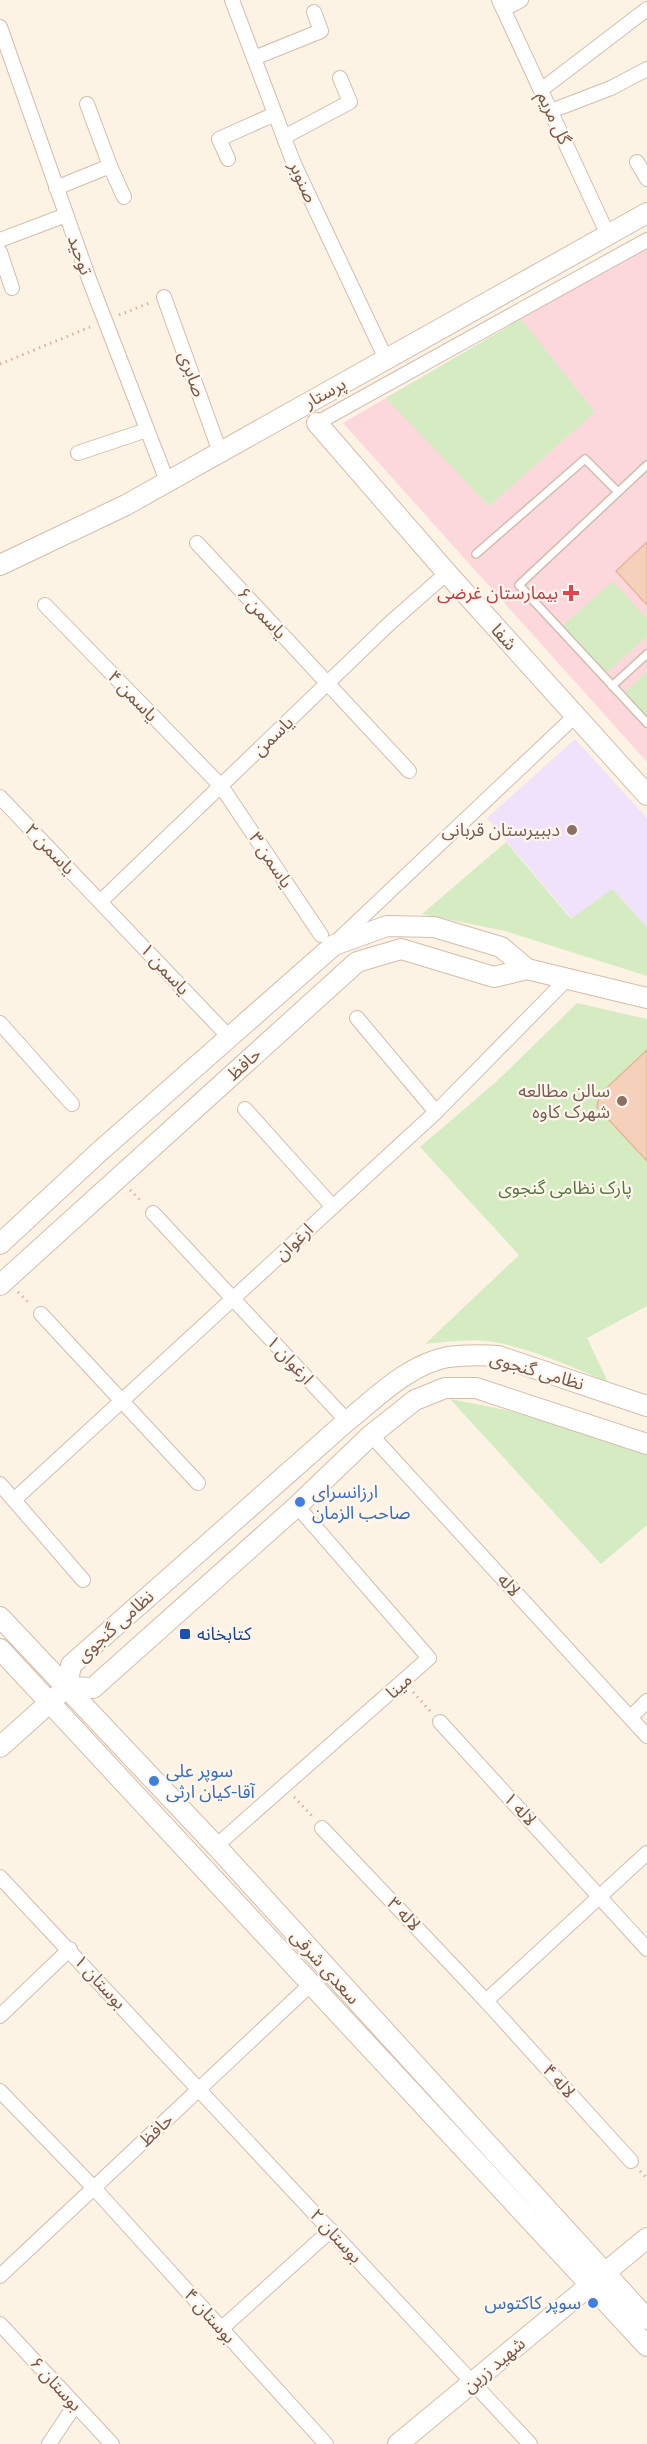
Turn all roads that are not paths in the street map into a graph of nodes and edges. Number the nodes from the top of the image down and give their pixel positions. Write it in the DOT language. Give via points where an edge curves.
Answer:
graph roads {
  1 [pos="232,0"];
  2 [pos="521,0"];
  3 [pos="502,5"];
  4 [pos="647,9"];
  5 [pos="314,12"];
  6 [pos="0,27"];
  7 [pos="254,58"];
  8 [pos="647,69"];
  9 [pos="340,78"];
  10 [pos="541,90"];
  11 [pos="87,104"];
  12 [pos="551,111"];
  13 [pos="275,114"];
  14 [pos="284,137"];
  15 [pos="228,159"];
  16 [pos="637,162"];
  17 [pos="110,166"];
  18 [pos="647,179"];
  19 [pos="56,188"];
  20 [pos="124,197"];
  21 [pos="647,213"];
  22 [pos="66,215"];
  23 [pos="608,235"];
  24 [pos="0,240"];
  25 [pos="647,240"];
  26 [pos="0,252"];
  27 [pos="12,288"];
  28 [pos="164,297"];
  29 [pos="386,359"];
  30 [pos="317,423"];
  31 [pos="147,430"];
  32 [pos="220,452"];
  33 [pos="78,453"];
  34 [pos="647,465"];
  35 [pos="167,482"];
  36 [pos="618,492"];
  37 [pos="196,543"];
  38 [pos="476,554"];
  39 [pos="0,566"];
  40 [pos="447,573"];
  41 [pos="45,605"];
  42 [pos="647,654"];
  43 [pos="327,683"];
  44 [pos="612,686"];
  45 [pos="575,716"];
  46 [pos="647,723"];
  47 [pos="409,771"];
  48 [pos="221,786"];
  49 [pos="647,795"];
  50 [pos="0,797"];
  51 [pos="101,901"];
  52 [pos="327,940"];
  53 [pos="527,969"];
  54 [pos="567,978"];
  55 [pos="647,998"];
  56 [pos="357,1018"];
  57 [pos="0,1023"];
  58 [pos="229,1037"];
  59 [pos="252,1056"];
  60 [pos="72,1104"];
  61 [pos="245,1109"];
  62 [pos="436,1112"];
  63 [pos="333,1207"];
  64 [pos="153,1213"];
  65 [pos="0,1244"];
  66 [pos="3,1283"];
  67 [pos="232,1299"];
  68 [pos="41,1314"];
  69 [pos="122,1401"];
  70 [pos="647,1406"];
  71 [pos="347,1421"];
  72 [pos="371,1435"];
  73 [pos="647,1444"];
  74 [pos="198,1483"];
  75 [pos="0,1484"];
  76 [pos="15,1499"];
  77 [pos="297,1506"];
  78 [pos="83,1580"];
  79 [pos="0,1617"];
  80 [pos="0,1649"];
  81 [pos="67,1687"];
  82 [pos="647,1701"];
  83 [pos="49,1702"];
  84 [pos="631,1717"];
  85 [pos="440,1722"];
  86 [pos="647,1736"];
  87 [pos="0,1747"];
  88 [pos="322,1828"];
  89 [pos="216,1846"];
  90 [pos="647,1853"];
  91 [pos="0,1877"];
  92 [pos="600,1896"];
  93 [pos="70,1949"];
  94 [pos="647,1949"];
  95 [pos="311,1984"];
  96 [pos="486,2001"];
  97 [pos="0,2016"];
  98 [pos="200,2089"];
  99 [pos="0,2091"];
  100 [pos="631,2161"];
  101 [pos="94,2188"];
  102 [pos="331,2230"];
  103 [pos="647,2238"];
  104 [pos="0,2276"];
  105 [pos="598,2279"];
  106 [pos="647,2319"];
  107 [pos="0,2324"];
  108 [pos="221,2329"];
  109 [pos="647,2346"];
  110 [pos="473,2382"];
  111 [pos="75,2405"];
  112 [pos="49,2444"];
  113 [pos="112,2444"];
  114 [pos="326,2444"];
  115 [pos="398,2444"];
  116 [pos="530,2444"];
  1 -- 7 [label="street, صنوبر"];
  2 -- 3 [label="street"];
  3 -- 10 [label="street, گل مریم"];
  4 -- 10 [label="street"];
  5 -- 7 [label="street" via="321,31"];
  6 -- 19 [label="street, توحید"];
  7 -- 13 [label="street, صنوبر"];
  8 -- 12 [label="street"];
  9 -- 14 [label="street" via="350,102"];
  10 -- 12 [label="street, گل مریم"];
  11 -- 17 [label="street"];
  12 -- 23 [label="street, گل مریم"];
  13 -- 14 [label="street, صنوبر"];
  13 -- 15 [label="street" via="219,139"];
  14 -- 29 [label="street, صنوبر"];
  16 -- 18 [label="street"];
  17 -- 19 [label="street"];
  17 -- 20 [label="street"];
  19 -- 22 [label="street, توحید"];
  21 -- 23 [label="street, پرستار"];
  22 -- 24 [label="street"];
  22 -- 31 [label="street, توحید"];
  23 -- 29 [label="street, پرستار"];
  25 -- 30 [label="street"];
  26 -- 27 [label="street"];
  28 -- 32 [label="street, صابری"];
  29 -- 32 [label="street, پرستار"];
  30 -- 40 [label="street, شفا"];
  31 -- 33 [label="street"];
  31 -- 35 [label="street, توحید"];
  32 -- 35 [label="street, پرستار"];
  34 -- 36 [label="lane"];
  35 -- 39 [label="street, پرستار"];
  36 -- 38 [label="lane" via="585,459"];
  36 -- 44 [label="lane" via="519,585"];
  37 -- 43 [label="street, یاسمن ۶"];
  40 -- 43 [label="street, یاسمن"];
  40 -- 45 [label="street, شفا"];
  41 -- 48 [label="street, یاسمن ۴"];
  42 -- 44 [label="lane"];
  43 -- 47 [label="street, یاسمن ۶"];
  43 -- 48 [label="street, یاسمن"];
  44 -- 46 [label="lane"];
  45 -- 49 [label="street, شفا"];
  45 -- 52 [label="street"];
  48 -- 51 [label="street, یاسمن"];
  48 -- 52 [label="street, یاسمن ۳"];
  50 -- 51 [label="street, یاسمن ۲"];
  51 -- 58 [label="street, یاسمن ۱"];
  52 -- 53 [label="street, حافظ" via="387,926 434,927 501,947"];
  52 -- 58 [label="street, حافظ"];
  53 -- 54 [label="street, حافظ"];
  53 -- 59 [label="street, حافظ" via="494,976 401,949 357,962"];
  54 -- 55 [label="street, حافظ"];
  54 -- 62 [label="street, ارغوان"];
  56 -- 62 [label="street"];
  57 -- 60 [label="street"];
  58 -- 59 [label="street"];
  58 -- 65 [label="street, حافظ"];
  59 -- 66 [label="street, حافظ"];
  61 -- 63 [label="street"];
  62 -- 63 [label="street, ارغوان"];
  63 -- 67 [label="street, ارغوان"];
  64 -- 67 [label="street, ارغوان ۱"];
  67 -- 69 [label="street, ارغوان"];
  67 -- 71 [label="street, ارغوان ۱"];
  68 -- 69 [label="street"];
  69 -- 74 [label="street"];
  69 -- 76 [label="street, ارغوان"];
  70 -- 71 [label="street, نظامی گنجوی" via="498,1356 474,1355 445,1358 416,1369"];
  71 -- 81 [label="street, نظامی گنجوی" via="71,1665"];
  72 -- 73 [label="street, نظامی گنجوی" via="415,1400 446,1388 476,1388"];
  72 -- 77 [label="street, نظامی گنجوی"];
  72 -- 84 [label="street, لاله"];
  75 -- 76 [label="street"];
  76 -- 78 [label="street"];
  77 -- 81 [label="street, نظامی گنجوی" via="93,1688"];
  77 -- 89 [label="street, مینا" via="429,1658"];
  79 -- 81 [label="street, سعدی شرقی"];
  80 -- 83 [label="street, سعدی شرقی"];
  81 -- 83 [label="street"];
  81 -- 89 [label="street, سعدی شرقی"];
  82 -- 84 [label="street"];
  83 -- 87 [label="street"];
  83 -- 95 [label="street, سعدی شرقی"];
  84 -- 86 [label="street, لاله"];
  85 -- 92 [label="street, لاله ۱"];
  88 -- 96 [label="street, لاله ۳"];
  89 -- 105 [label="street, سعدی شرقی"];
  90 -- 92 [label="street"];
  91 -- 93 [label="street, بوستان ۱"];
  92 -- 94 [label="street, لاله ۱"];
  92 -- 96 [label="street"];
  93 -- 97 [label="street"];
  93 -- 98 [label="street, بوستان ۱"];
  95 -- 98 [label="street, حافظ"];
  95 -- 105 [label="street, سعدی شرقی"];
  96 -- 100 [label="street, لاله ۴"];
  98 -- 101 [label="street, حافظ"];
  98 -- 102 [label="street, بوستان ۲"];
  99 -- 101 [label="street, بوستان ۴"];
  101 -- 104 [label="street, حافظ"];
  101 -- 108 [label="street, بوستان ۴"];
  102 -- 108 [label="street"];
  102 -- 110 [label="street, بوستان ۲"];
  103 -- 105 [label="street, شهید زرین"];
  105 -- 106 [label="street, سعدی شرقی"];
  105 -- 109 [label="street, سعدی شرقی"];
  105 -- 110 [label="street, شهید زرین"];
  107 -- 111 [label="street, بوستان ۶"];
  108 -- 114 [label="street, بوستان ۴"];
  110 -- 115 [label="street, شهید زرین"];
  110 -- 116 [label="street, بوستان ۲"];
  111 -- 112 [label="street"];
  111 -- 113 [label="street, بوستان ۶"];
}
